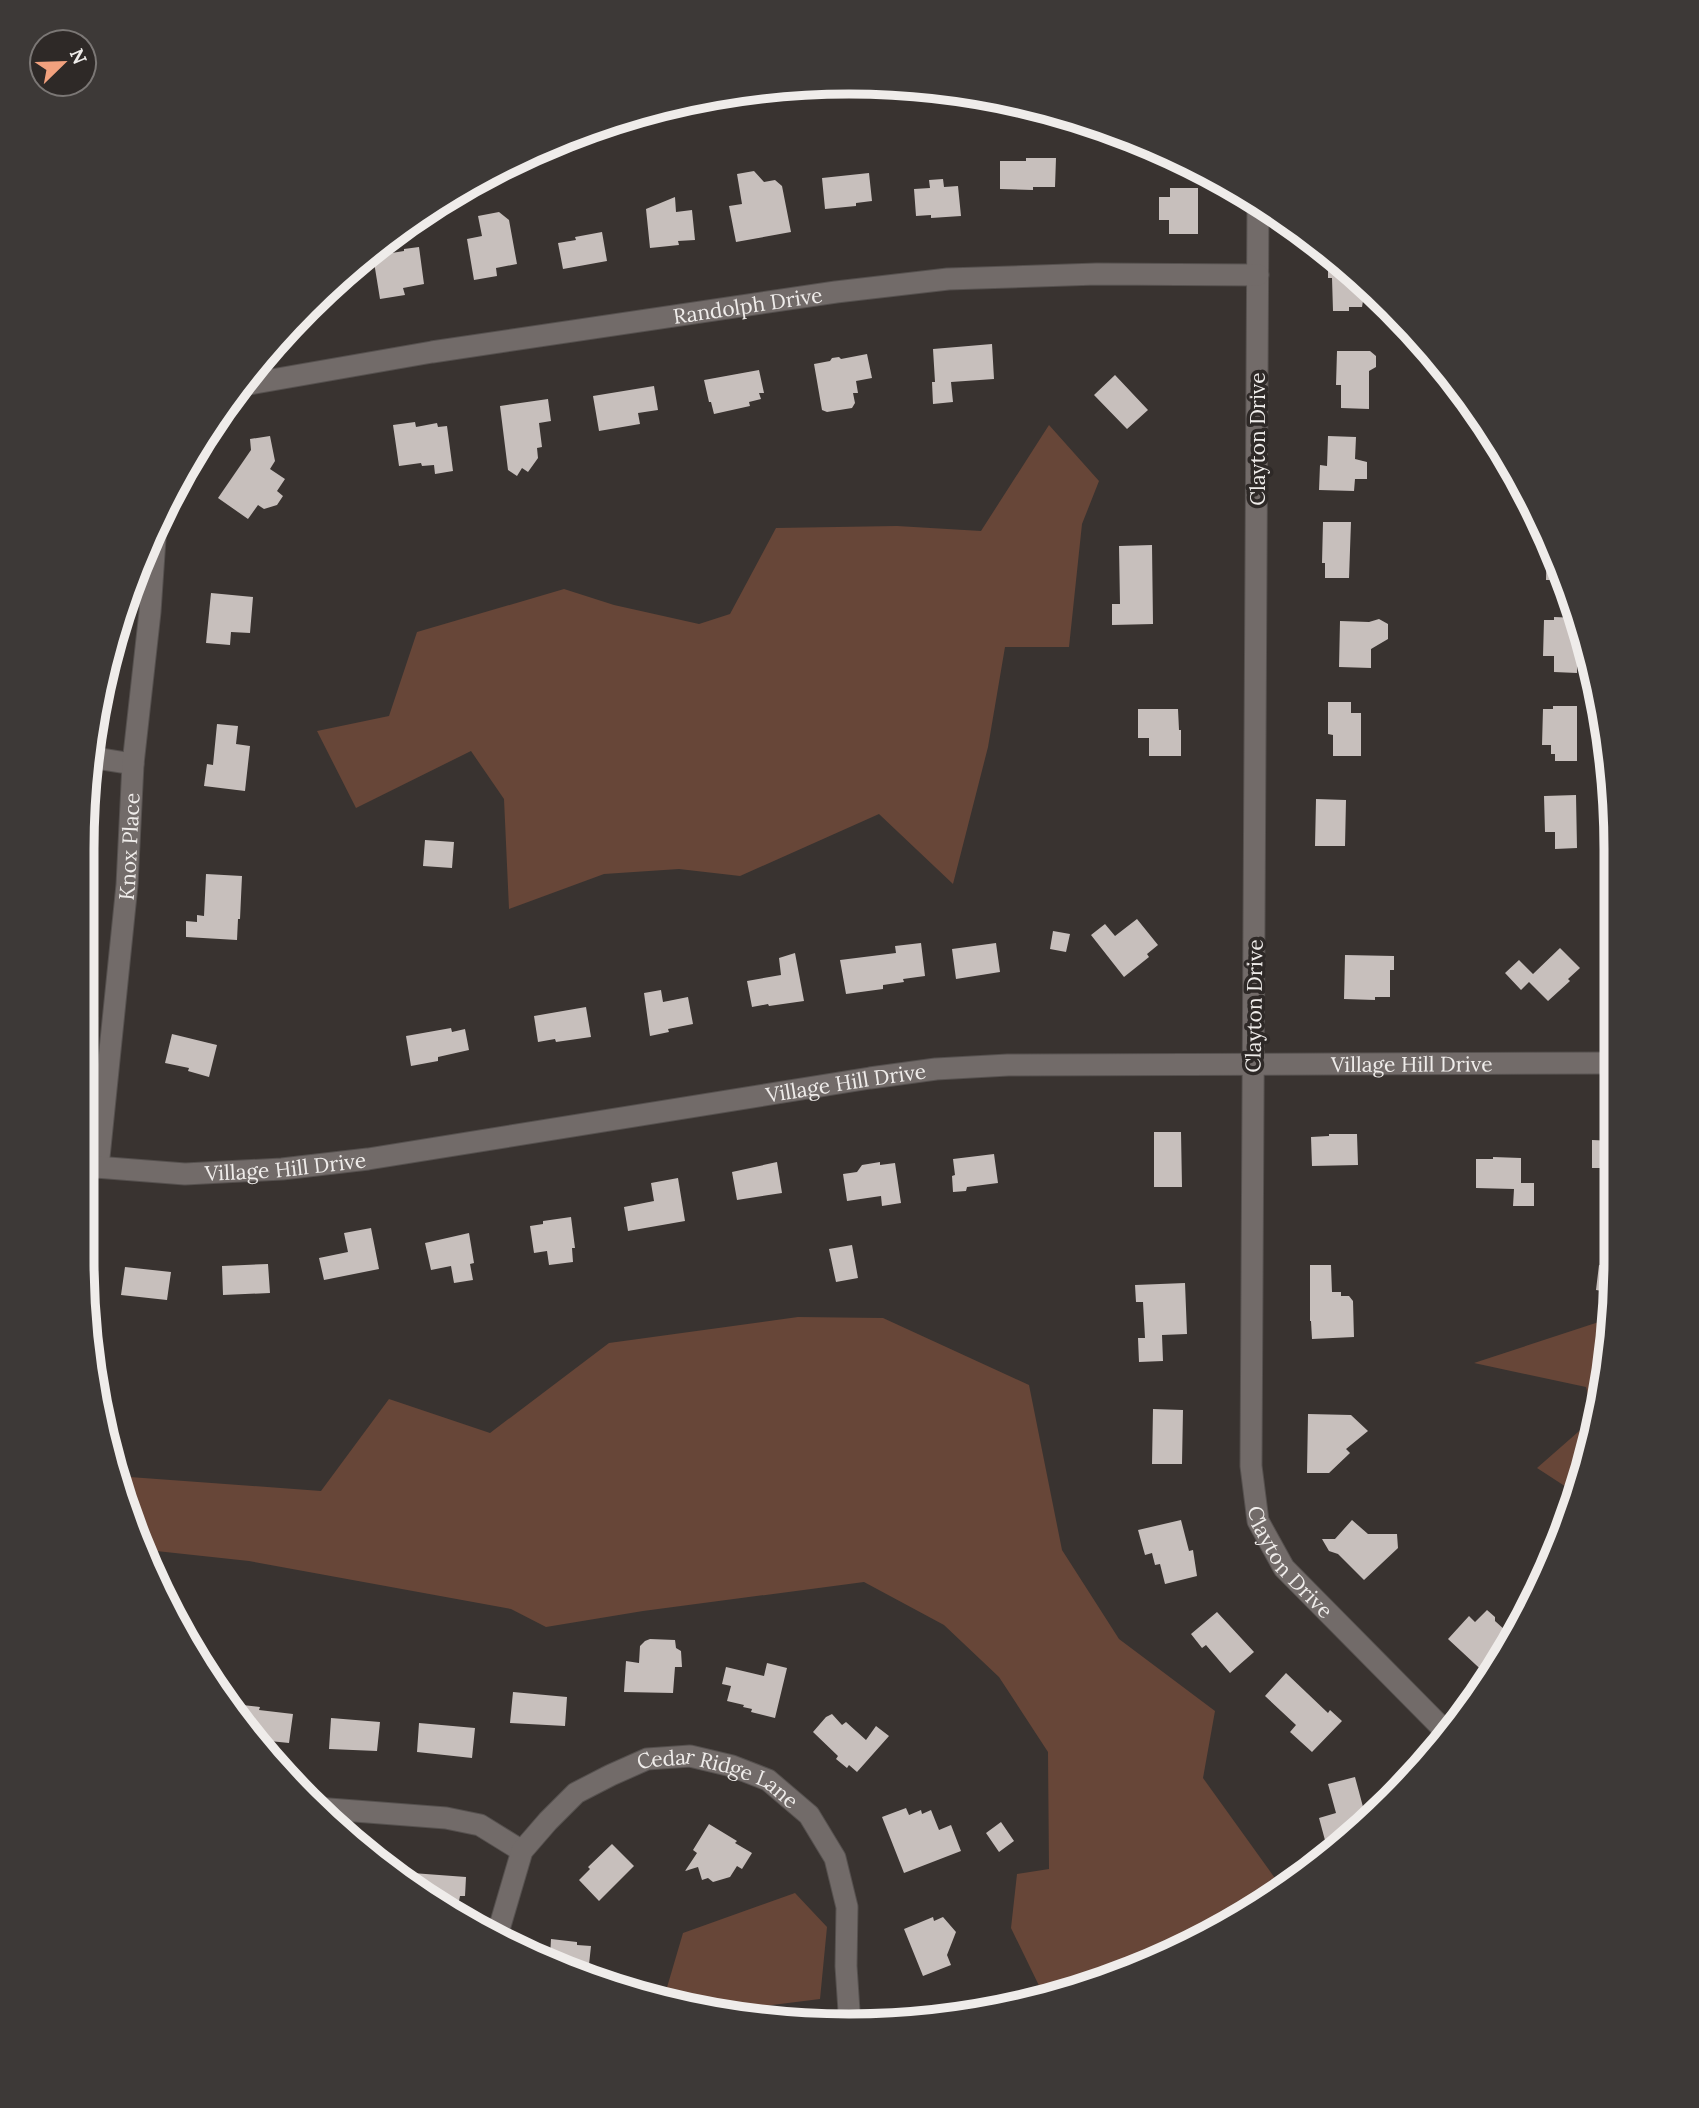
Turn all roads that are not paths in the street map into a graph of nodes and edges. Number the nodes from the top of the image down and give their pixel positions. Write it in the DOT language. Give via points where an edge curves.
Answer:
graph roads {
  1 [pos="1258,215"];
  2 [pos="1258,275"];
  3 [pos="257,383"];
  4 [pos="154,557"];
  5 [pos="100,759"];
  6 [pos="133,764"];
  7 [pos="1604,1063"];
  8 [pos="1253,1064"];
  9 [pos="94,1136"];
  10 [pos="94,1166"];
  11 [pos="1440,1727"];
  12 [pos="334,1809"];
  13 [pos="522,1851"];
  14 [pos="500,1927"];
  15 [pos="849,2014"];
  1 -- 2 [label="street, Clayton Drive"];
  2 -- 3 [label="street, Randolph Drive" via="948,279 446,350"];
  2 -- 8 [label="street, Clayton Drive"];
  4 -- 6 [label="street, Knox Place"];
  5 -- 6 [label="street"];
  6 -- 9 [label="street, Knox Place" via="127,885"];
  7 -- 8 [label="street, Village Hill Drive"];
  8 -- 10 [label="street, Village Hill Drive" via="936,1069 282,1169 185,1174"];
  8 -- 11 [label="street, Clayton Drive" via="1251,1466 1258,1521 1284,1568"];
  12 -- 13 [label="street" via="480,1825"];
  13 -- 14 [label="street, Cedar Ridge Lane"];
  13 -- 15 [label="street, Cedar Ridge Lane" via="576,1793 647,1759 690,1756 768,1780 809,1815 835,1858 847,1907"];
}
